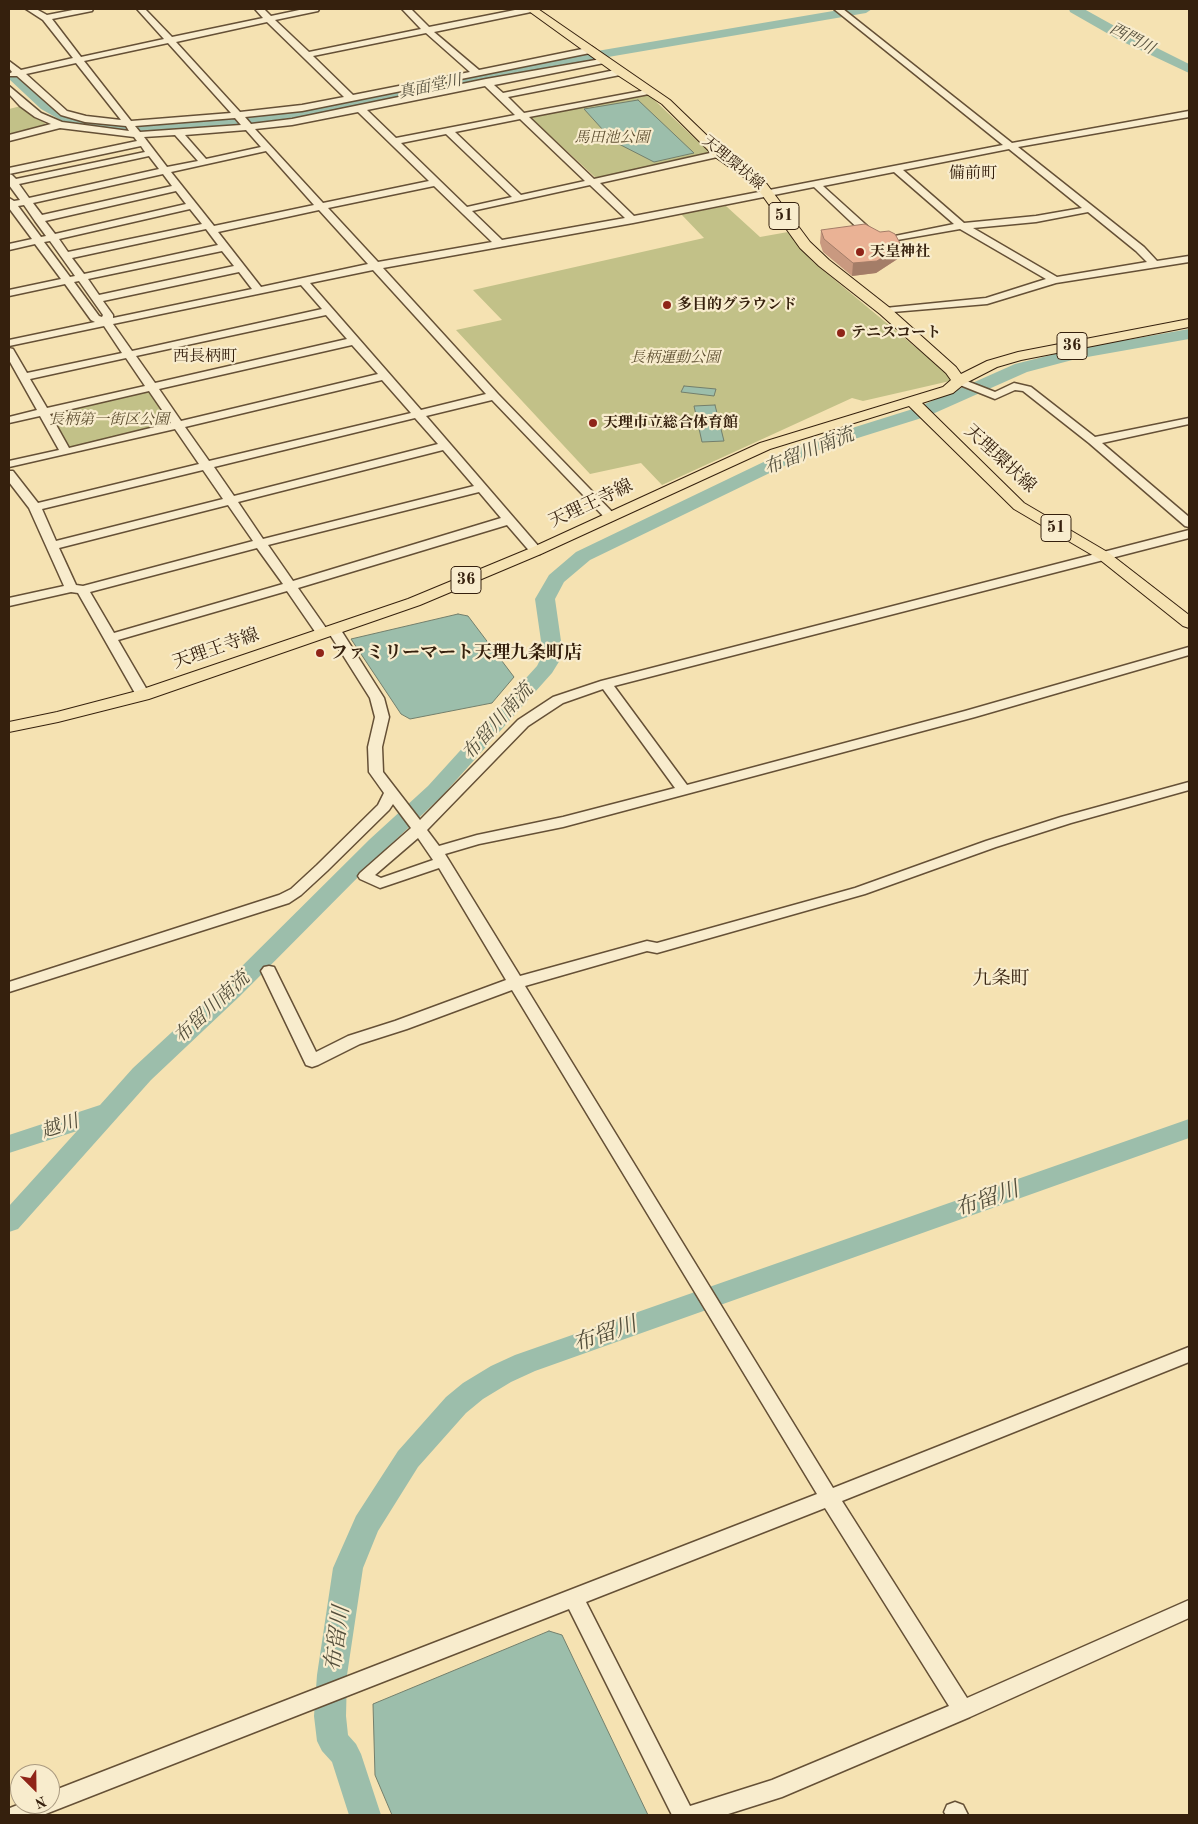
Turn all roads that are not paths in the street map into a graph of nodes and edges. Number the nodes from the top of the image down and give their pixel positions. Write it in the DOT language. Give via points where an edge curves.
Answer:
graph roads {
  1 [pos="30,9"];
  2 [pos="89,9"];
  3 [pos="140,9"];
  4 [pos="259,9"];
  5 [pos="315,9"];
  6 [pos="406,9"];
  7 [pos="531,9"];
  8 [pos="839,9"];
  9 [pos="46,18"];
  10 [pos="269,19"];
  11 [pos="427,30"];
  12 [pos="169,41"];
  13 [pos="307,55"];
  14 [pos="599,55"];
  15 [pos="78,60"];
  16 [pos="9,64"];
  17 [pos="476,72"];
  18 [pos="620,72"];
  19 [pos="14,74"];
  20 [pos="486,82"];
  21 [pos="9,89"];
  22 [pos="648,90"];
  23 [pos="500,96"];
  24 [pos="350,98"];
  25 [pos="23,104"];
  26 [pos="9,107"];
  27 [pos="360,108"];
  28 [pos="1189,114"];
  29 [pos="523,116"];
  30 [pos="244,121"];
  31 [pos="60,125"];
  32 [pos="448,131"];
  33 [pos="135,132"];
  34 [pos="177,132"];
  35 [pos="9,138"];
  36 [pos="395,141"];
  37 [pos="1010,147"];
  38 [pos="268,148"];
  39 [pos="152,153"];
  40 [pos="719,154"];
  41 [pos="204,162"];
  42 [pos="895,168"];
  43 [pos="9,171"];
  44 [pos="166,171"];
  45 [pos="11,180"];
  46 [pos="437,182"];
  47 [pos="592,182"];
  48 [pos="816,184"];
  49 [pos="178,188"];
  50 [pos="769,194"];
  51 [pos="519,198"];
  52 [pos="26,202"];
  53 [pos="10,203"];
  54 [pos="191,206"];
  55 [pos="323,207"];
  56 [pos="1090,209"];
  57 [pos="465,210"];
  58 [pos="39,218"];
  59 [pos="633,220"];
  60 [pos="962,226"];
  61 [pos="210,228"];
  62 [pos="52,237"];
  63 [pos="37,240"];
  64 [pos="500,244"];
  65 [pos="9,247"];
  66 [pos="225,247"];
  67 [pos="66,256"];
  68 [pos="1189,259"];
  69 [pos="1155,265"];
  70 [pos="375,266"];
  71 [pos="241,268"];
  72 [pos="82,277"];
  73 [pos="68,280"];
  74 [pos="1055,280"];
  75 [pos="303,281"];
  76 [pos="259,291"];
  77 [pos="9,293"];
  78 [pos="96,299"];
  79 [pos="328,311"];
  80 [pos="885,311"];
  81 [pos="108,323"];
  82 [pos="1189,323"];
  83 [pos="354,341"];
  84 [pos="9,343"];
  85 [pos="9,351"];
  86 [pos="130,354"];
  87 [pos="384,376"];
  88 [pos="25,377"];
  89 [pos="963,382"];
  90 [pos="150,387"];
  91 [pos="494,396"];
  92 [pos="914,404"];
  93 [pos="44,412"];
  94 [pos="418,414"];
  95 [pos="9,420"];
  96 [pos="1189,422"];
  97 [pos="177,426"];
  98 [pos="1093,441"];
  99 [pos="445,446"];
  100 [pos="66,452"];
  101 [pos="9,464"];
  102 [pos="207,465"];
  103 [pos="9,474"];
  104 [pos="481,488"];
  105 [pos="231,500"];
  106 [pos="35,507"];
  107 [pos="612,517"];
  108 [pos="508,520"];
  109 [pos="1189,523"];
  110 [pos="1189,534"];
  111 [pos="261,543"];
  112 [pos="52,546"];
  113 [pos="536,551"];
  114 [pos="1104,556"];
  115 [pos="290,586"];
  116 [pos="77,589"];
  117 [pos="9,602"];
  118 [pos="1189,623"];
  119 [pos="329,632"];
  120 [pos="110,638"];
  121 [pos="1189,652"];
  122 [pos="606,684"];
  123 [pos="143,695"];
  124 [pos="9,727"];
  125 [pos="1189,786"];
  126 [pos="684,790"];
  127 [pos="394,796"];
  128 [pos="418,826"];
  129 [pos="439,857"];
  130 [pos="269,971"];
  131 [pos="515,983"];
  132 [pos="9,987"];
  133 [pos="1189,1354"];
  134 [pos="829,1498"];
  135 [pos="574,1598"];
  136 [pos="1189,1609"];
  137 [pos="963,1710"];
  138 [pos="60,1798"];
  139 [pos="683,1815"];
  140 [pos="692,1815"];
  1 -- 9 [label="street"];
  2 -- 9 [label="street"];
  3 -- 12 [label="street"];
  4 -- 10 [label="street"];
  5 -- 10 [label="street"];
  6 -- 11 [label="street"];
  7 -- 11 [label="street"];
  7 -- 14 [label="main road, 天理環状線 / 51"];
  8 -- 37 [label="street"];
  9 -- 15 [label="street"];
  10 -- 12 [label="street"];
  10 -- 13 [label="street"];
  11 -- 13 [label="street"];
  11 -- 17 [label="street"];
  12 -- 15 [label="street"];
  12 -- 30 [label="street"];
  13 -- 24 [label="street"];
  14 -- 17 [label="street"];
  14 -- 18 [label="main road, 天理環状線 / 51"];
  14 -- 20 [label="street"];
  15 -- 19 [label="street"];
  15 -- 33 [label="street"];
  16 -- 19 [label="street"];
  17 -- 24 [label="street"];
  18 -- 22 [label="main road, 天理環状線 / 51"];
  18 -- 23 [label="street"];
  19 -- 33 [label="street" via="64,113"];
  20 -- 23 [label="street"];
  20 -- 27 [label="street"];
  21 -- 25 [label="street"];
  22 -- 29 [label="street"];
  22 -- 40 [label="main road, 天理環状線 / 51" via="666,102"];
  23 -- 29 [label="street"];
  24 -- 30 [label="street"];
  25 -- 26 [label="street"];
  25 -- 31 [label="street"];
  27 -- 30 [label="street" via="292,122"];
  27 -- 36 [label="street"];
  28 -- 37 [label="street"];
  29 -- 32 [label="street"];
  29 -- 47 [label="street"];
  30 -- 33 [label="street" via="184,122"];
  30 -- 34 [label="street"];
  30 -- 38 [label="street"];
  31 -- 33 [label="street"];
  31 -- 35 [label="street"];
  32 -- 36 [label="street"];
  32 -- 51 [label="street"];
  33 -- 34 [label="street"];
  33 -- 39 [label="street"];
  33 -- 43 [label="street"];
  34 -- 41 [label="street"];
  36 -- 46 [label="street"];
  37 -- 42 [label="street"];
  37 -- 56 [label="street"];
  38 -- 41 [label="street"];
  38 -- 55 [label="street"];
  39 -- 44 [label="street"];
  39 -- 45 [label="street"];
  40 -- 47 [label="street"];
  40 -- 50 [label="main road, 天理環状線 / 51" via="759,182"];
  41 -- 44 [label="street"];
  42 -- 48 [label="street"];
  42 -- 60 [label="street"];
  44 -- 49 [label="street"];
  44 -- 52 [label="street"];
  45 -- 52 [label="street"];
  46 -- 55 [label="street"];
  46 -- 57 [label="street"];
  47 -- 51 [label="street"];
  47 -- 59 [label="street"];
  48 -- 50 [label="street"];
  48 -- 60 [label="street" via="871,235 884,241"];
  49 -- 54 [label="street"];
  49 -- 58 [label="street"];
  50 -- 59 [label="street"];
  50 -- 80 [label="main road, 天理環状線 / 51" via="805,245 824,264"];
  51 -- 57 [label="street"];
  52 -- 53 [label="street"];
  52 -- 58 [label="street"];
  53 -- 63 [label="street"];
  54 -- 61 [label="street"];
  54 -- 62 [label="street"];
  55 -- 61 [label="street"];
  55 -- 70 [label="street"];
  56 -- 60 [label="street"];
  56 -- 69 [label="street"];
  57 -- 64 [label="street"];
  58 -- 62 [label="street"];
  59 -- 64 [label="street"];
  60 -- 74 [label="street"];
  61 -- 66 [label="street"];
  61 -- 67 [label="street"];
  62 -- 63 [label="street"];
  62 -- 67 [label="street"];
  63 -- 65 [label="street"];
  63 -- 73 [label="street"];
  64 -- 70 [label="street"];
  66 -- 71 [label="street"];
  66 -- 72 [label="street"];
  67 -- 72 [label="street"];
  68 -- 69 [label="street"];
  69 -- 74 [label="street"];
  70 -- 75 [label="street"];
  70 -- 91 [label="street"];
  71 -- 76 [label="street"];
  71 -- 78 [label="street"];
  72 -- 73 [label="street"];
  72 -- 78 [label="street"];
  73 -- 77 [label="street"];
  73 -- 81 [label="street" via="95,318"];
  74 -- 80 [label="street" via="987,301"];
  75 -- 76 [label="street"];
  75 -- 79 [label="street"];
  76 -- 81 [label="street"];
  78 -- 81 [label="street" via="108,316"];
  79 -- 83 [label="street"];
  79 -- 86 [label="street"];
  80 -- 89 [label="main road, 天理環状線 / 51"];
  81 -- 84 [label="street"];
  81 -- 86 [label="street"];
  82 -- 89 [label="main road, 天理王寺線 / 36" via="1018,356 992,364"];
  83 -- 87 [label="street"];
  83 -- 90 [label="street"];
  85 -- 88 [label="street"];
  86 -- 88 [label="street"];
  86 -- 90 [label="street"];
  87 -- 94 [label="street"];
  87 -- 97 [label="street"];
  88 -- 93 [label="street"];
  89 -- 92 [label="main road, 天理王寺線 / 36"];
  89 -- 98 [label="street" via="995,396 1014,386 1024,387"];
  90 -- 93 [label="street"];
  90 -- 97 [label="street"];
  91 -- 94 [label="street"];
  91 -- 107 [label="street"];
  92 -- 107 [label="main road, 天理王寺線 / 36" via="765,446"];
  92 -- 114 [label="main road, 天理環状線 / 51" via="1019,506"];
  93 -- 95 [label="street"];
  93 -- 100 [label="street"];
  94 -- 99 [label="street"];
  94 -- 102 [label="street"];
  96 -- 98 [label="street"];
  97 -- 100 [label="street"];
  97 -- 102 [label="street"];
  98 -- 109 [label="street"];
  99 -- 104 [label="street"];
  99 -- 105 [label="street"];
  100 -- 101 [label="street"];
  102 -- 105 [label="street"];
  102 -- 106 [label="street"];
  103 -- 106 [label="street"];
  104 -- 108 [label="street"];
  104 -- 111 [label="street"];
  105 -- 111 [label="street"];
  105 -- 112 [label="street"];
  106 -- 112 [label="street"];
  107 -- 113 [label="main road, 天理王寺線 / 36"];
  108 -- 113 [label="street"];
  108 -- 115 [label="street"];
  110 -- 114 [label="street"];
  111 -- 115 [label="street"];
  111 -- 116 [label="street"];
  112 -- 116 [label="street"];
  113 -- 119 [label="main road, 天理王寺線 / 36" via="414,602"];
  114 -- 118 [label="main road, 天理環状線 / 51"];
  114 -- 122 [label="street"];
  115 -- 119 [label="street"];
  115 -- 120 [label="street"];
  116 -- 117 [label="street"];
  116 -- 120 [label="street"];
  119 -- 123 [label="main road, 天理王寺線 / 36"];
  119 -- 127 [label="street" via="377,698 382,717 375,747 376,772"];
  120 -- 123 [label="street"];
  121 -- 126 [label="street"];
  122 -- 126 [label="street"];
  122 -- 128 [label="street" via="558,700 523,723"];
  123 -- 124 [label="main road, 天理王寺線 / 36"];
  125 -- 131 [label="street" via="1000,841 860,892"];
  126 -- 129 [label="street" via="563,822 478,840"];
  127 -- 128 [label="street"];
  127 -- 132 [label="street" via="322,868 284,899"];
  128 -- 129 [label="street"];
  128 -- 129 [label="street" via="364,876 380,883"];
  129 -- 131 [label="street"];
  130 -- 131 [label="street" via="312,1061 354,1040"];
  131 -- 134 [label="street"];
  133 -- 134 [label="street"];
  134 -- 135 [label="street"];
  134 -- 137 [label="street"];
  135 -- 138 [label="street"];
  135 -- 139 [label="street"];
  136 -- 137 [label="street"];
  137 -- 140 [label="street" via="774,1790"];
}
